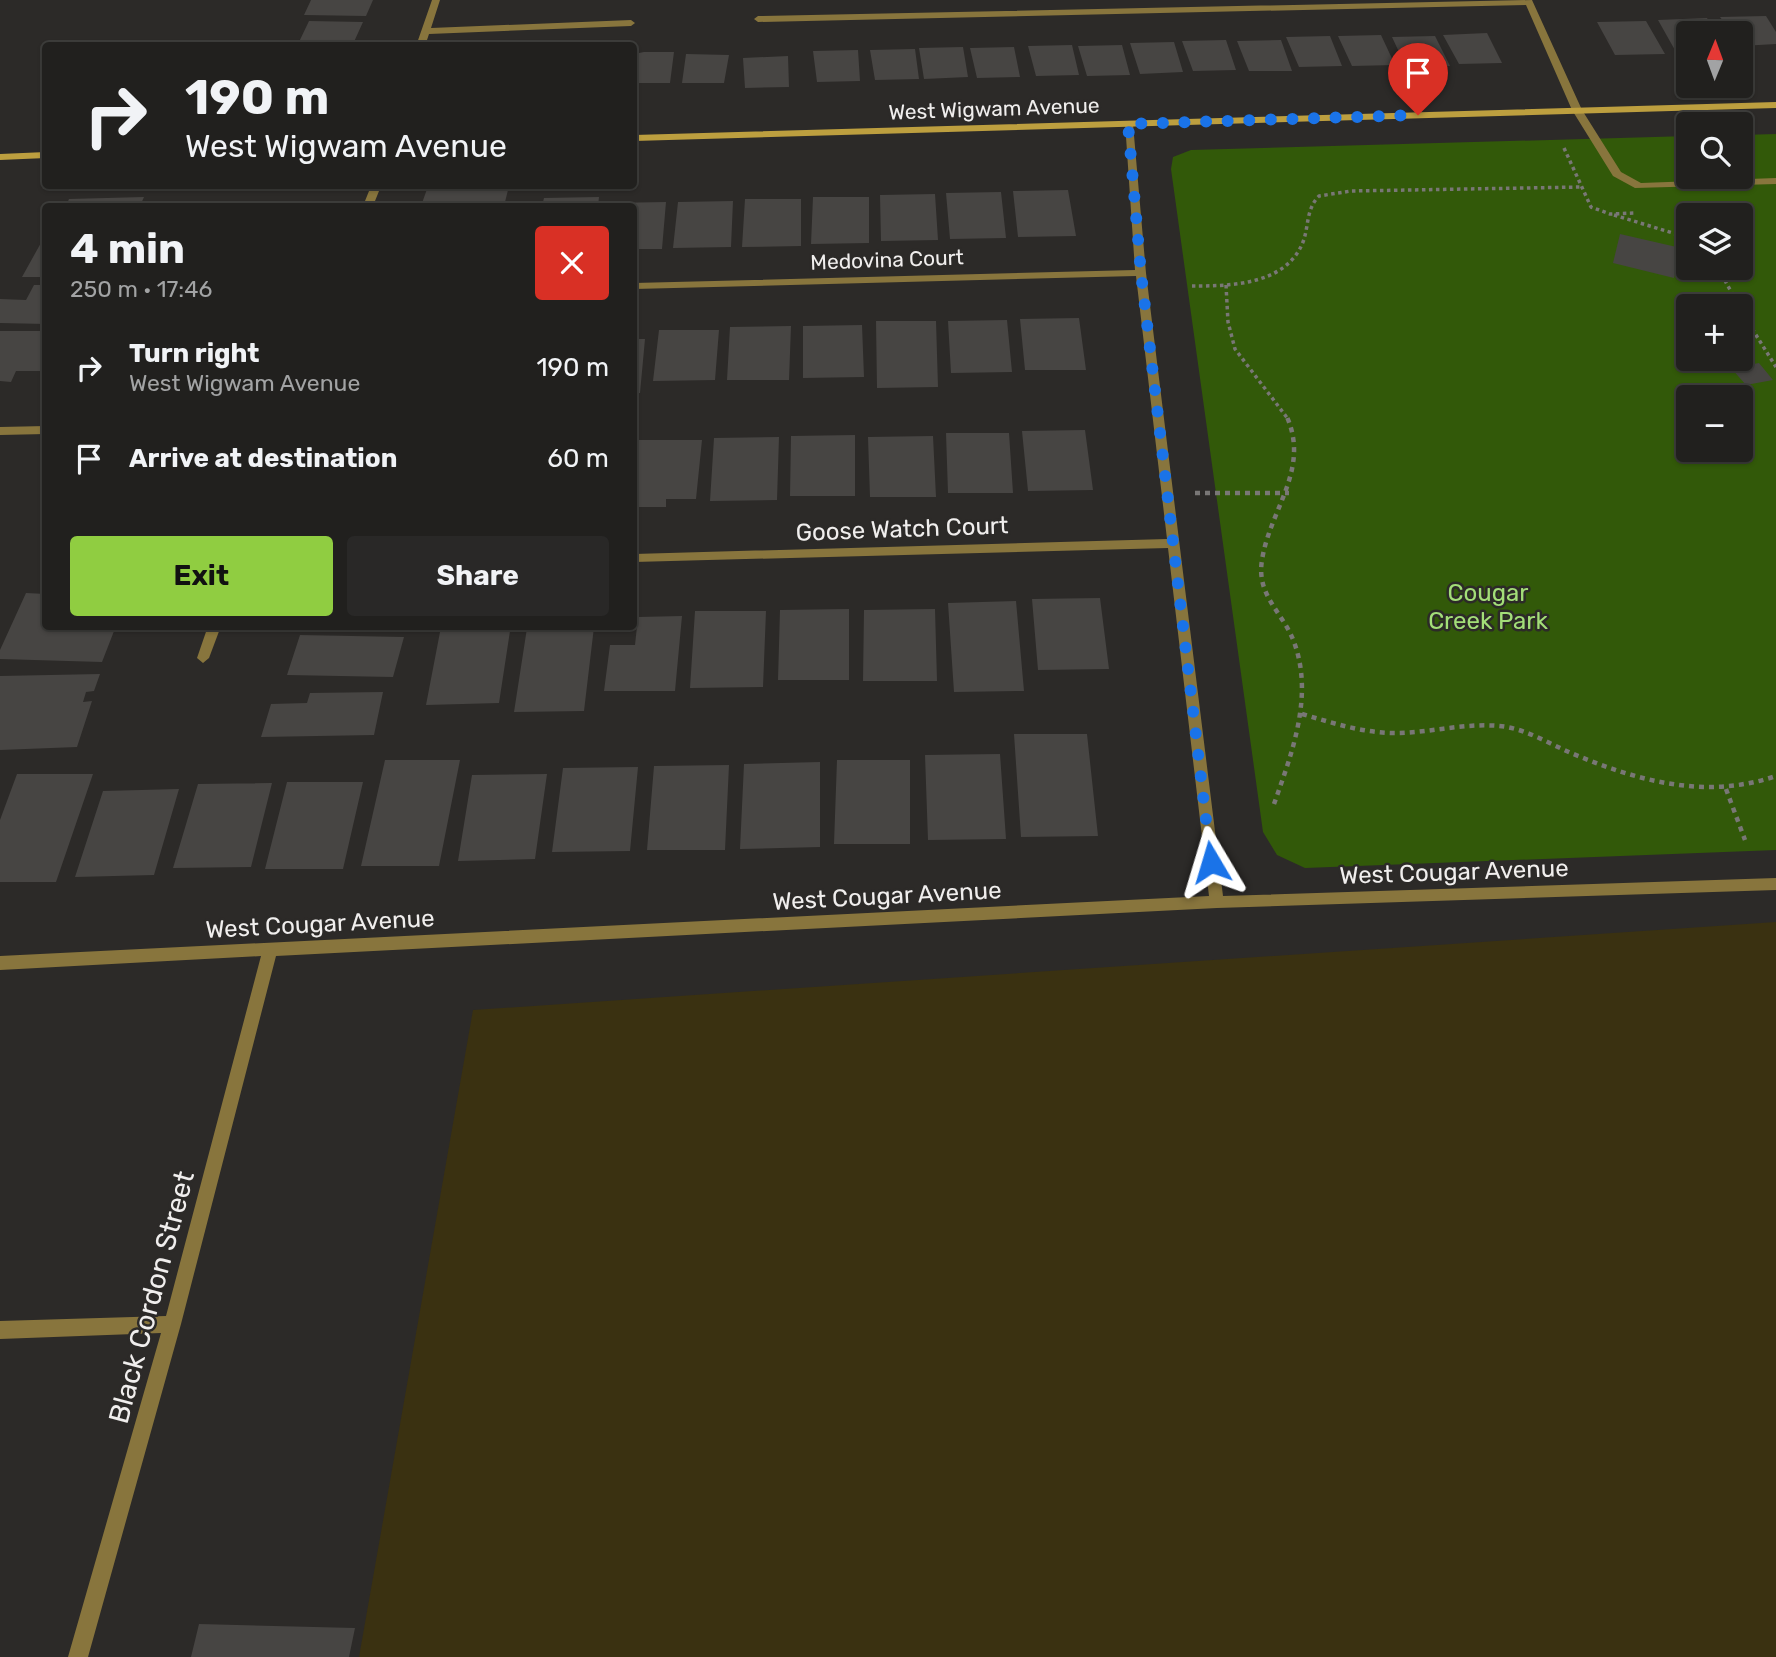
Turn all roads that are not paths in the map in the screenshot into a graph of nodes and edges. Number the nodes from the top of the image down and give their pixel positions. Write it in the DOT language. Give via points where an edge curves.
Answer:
graph roads {
  1 [pos="436,0"];
  2 [pos="1528,1"];
  3 [pos="758,19"];
  4 [pos="631,23"];
  5 [pos="426,31"];
  6 [pos="422,42"];
  7 [pos="1776,105"];
  8 [pos="1577,110"];
  9 [pos="1128,124"];
  10 [pos="637,138"];
  11 [pos="42,155"];
  12 [pos="0,157"];
  13 [pos="1776,181"];
  14 [pos="1141,273"];
  15 [pos="637,286"];
  16 [pos="42,430"];
  17 [pos="0,431"];
  18 [pos="1172,543"];
  19 [pos="637,558"];
  20 [pos="214,630"];
  21 [pos="203,658"];
  22 [pos="1776,884"];
  23 [pos="1217,902"];
  24 [pos="270,950"];
  25 [pos="0,963"];
  26 [pos="172,1324"];
  27 [pos="0,1331"];
  28 [pos="78,1657"];
  1 -- 5 [label="street"];
  2 -- 3 [label="street"];
  2 -- 8 [label="street"];
  4 -- 5 [label="street"];
  5 -- 6 [label="street"];
  7 -- 8 [label="street, West Wigwam Avenue"];
  8 -- 9 [label="street, West Wigwam Avenue"];
  8 -- 13 [label="street" via="1617,174 1639,186"];
  9 -- 10 [label="street, West Wigwam Avenue"];
  9 -- 14 [label="street"];
  11 -- 12 [label="street"];
  14 -- 15 [label="street, Medovina Court"];
  14 -- 18 [label="street"];
  16 -- 17 [label="street"];
  18 -- 19 [label="street, Goose Watch Court"];
  18 -- 23 [label="street"];
  20 -- 21 [label="street"];
  22 -- 23 [label="street, West Cougar Avenue"];
  23 -- 24 [label="street, West Cougar Avenue"];
  24 -- 25 [label="street, West Cougar Avenue"];
  24 -- 26 [label="street, Black Cordon Street"];
  26 -- 27 [label="street"];
  26 -- 28 [label="street, Black Cordon Street"];
}
